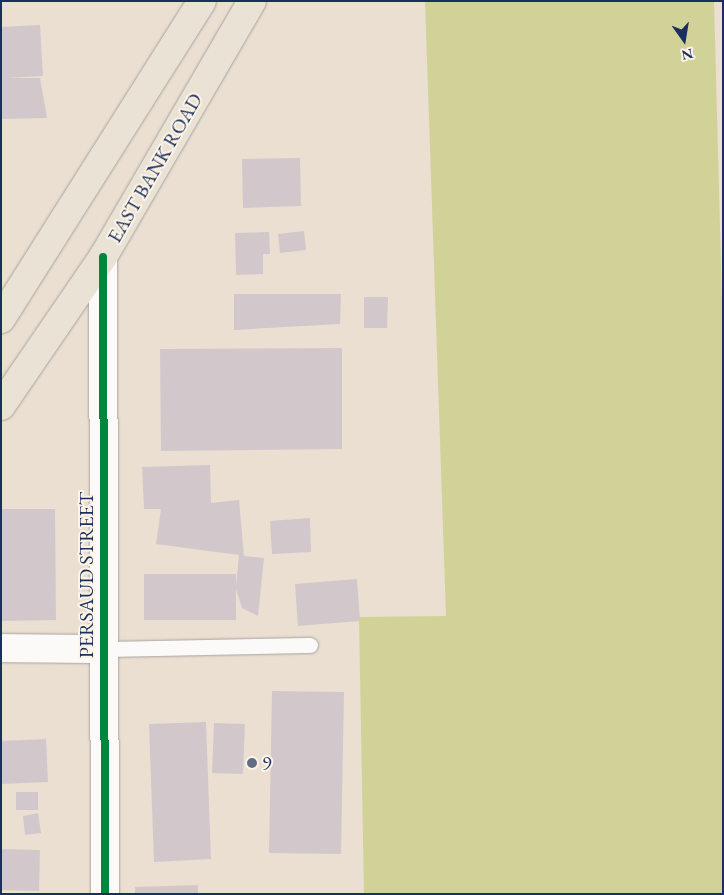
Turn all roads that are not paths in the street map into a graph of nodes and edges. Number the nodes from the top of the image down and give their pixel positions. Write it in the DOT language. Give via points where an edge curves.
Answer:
graph roads {
  1 [pos="202,1"];
  2 [pos="252,1"];
  3 [pos="103,257"];
  4 [pos="1,318"];
  5 [pos="1,406"];
  6 [pos="310,645"];
  7 [pos="1,648"];
  8 [pos="102,649"];
  9 [pos="105,894"];
  1 -- 4 [label="main road"];
  2 -- 3 [label="main road, EAST BANK ROAD"];
  3 -- 5 [label="main road, EAST BANK ROAD"];
  3 -- 8 [label="street, PERSAUD STREET"];
  6 -- 8 [label="lane"];
  7 -- 8 [label="street"];
  8 -- 9 [label="street, PERSAUD STREET"];
}
